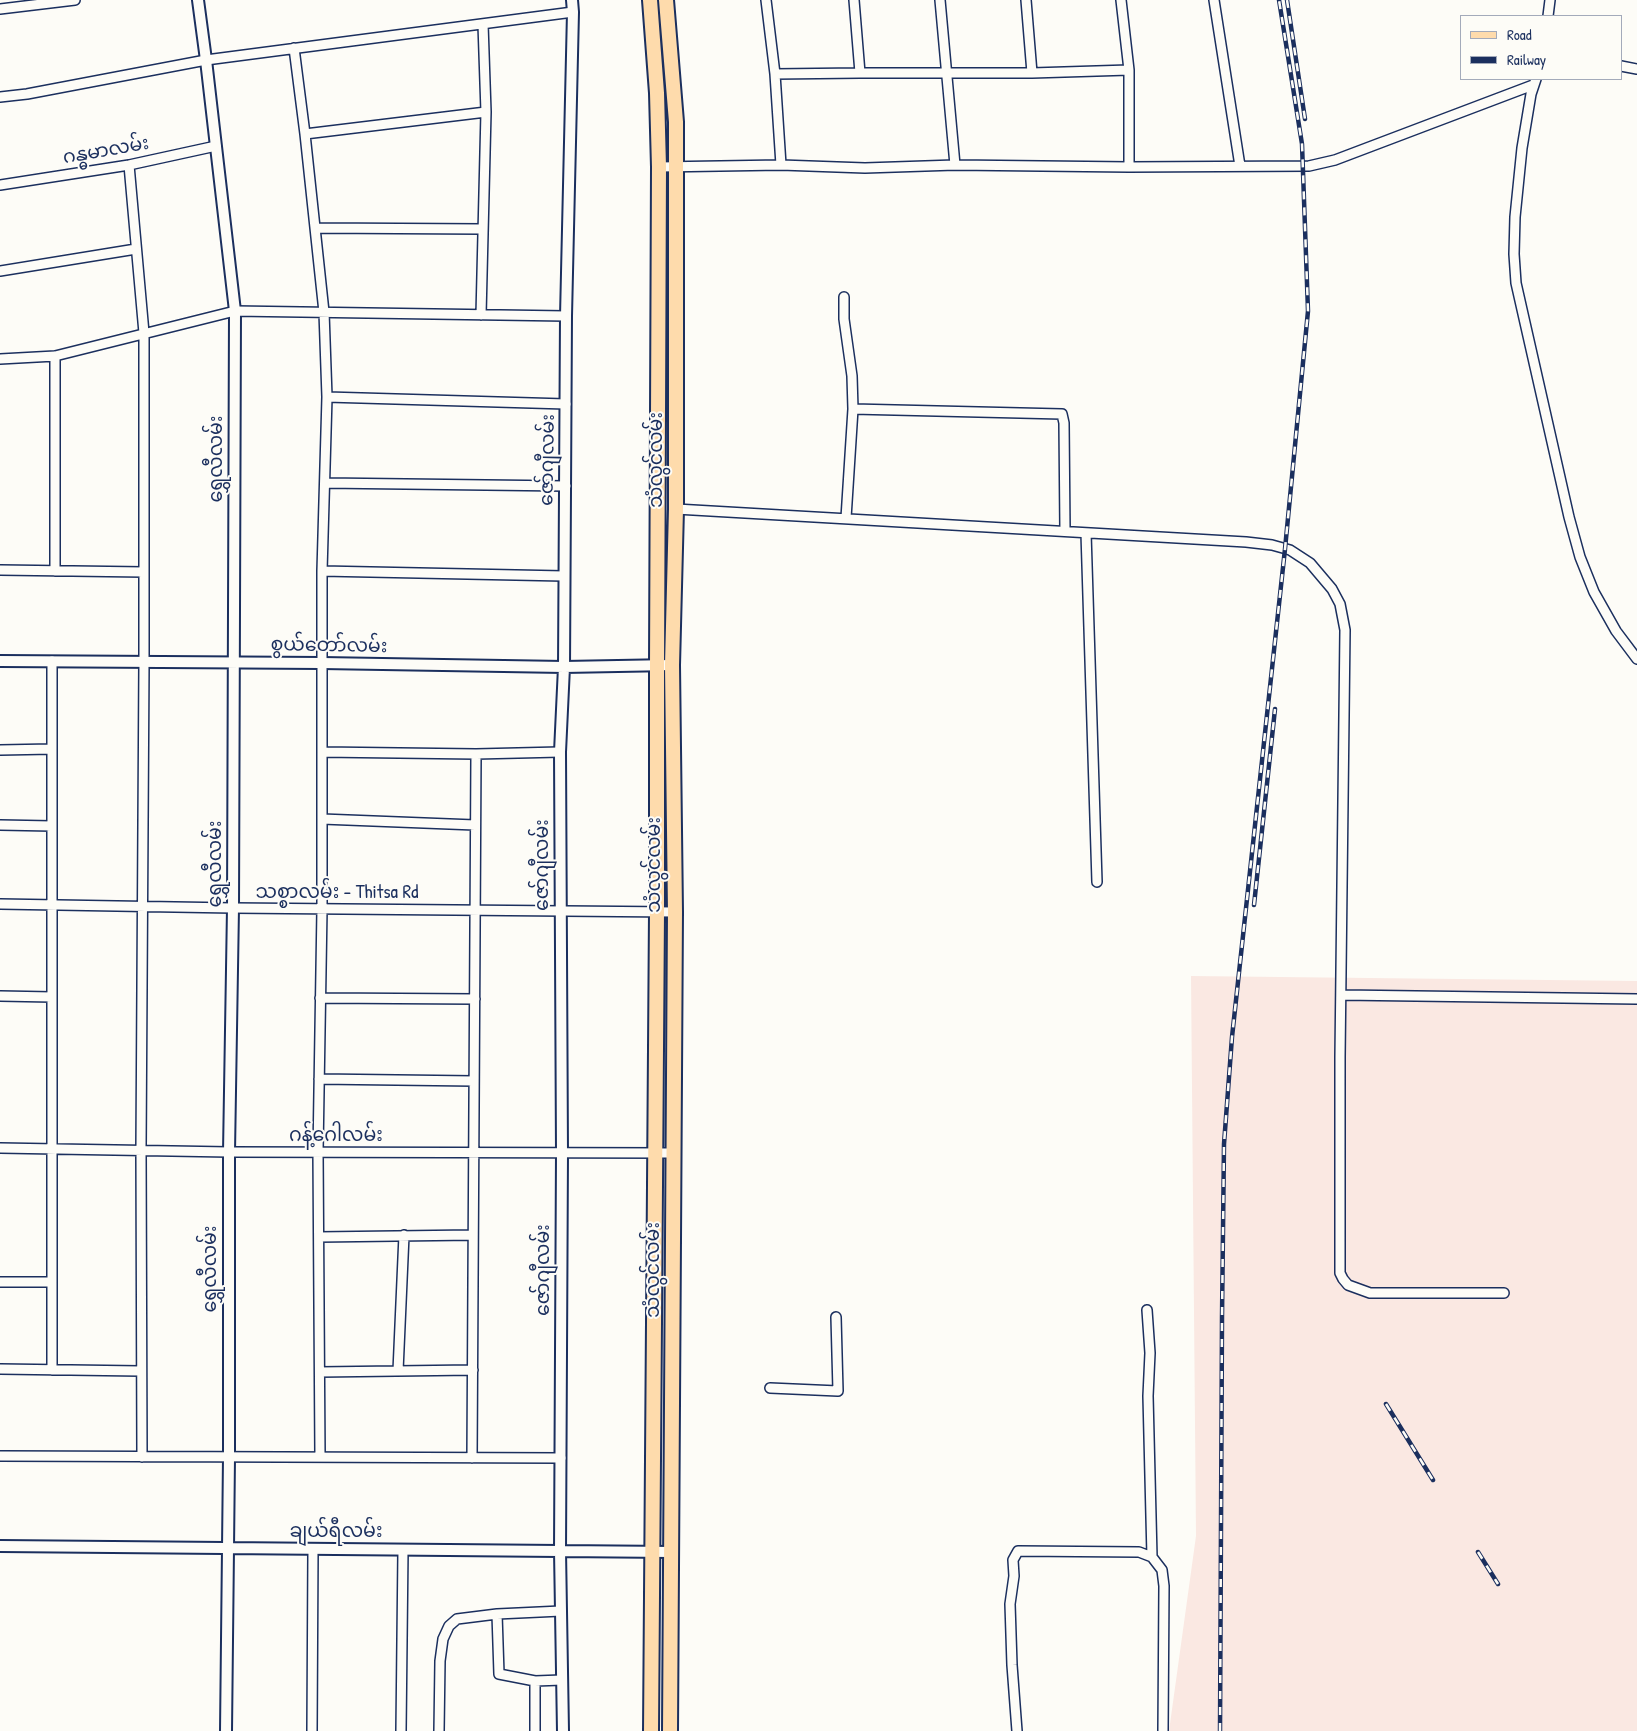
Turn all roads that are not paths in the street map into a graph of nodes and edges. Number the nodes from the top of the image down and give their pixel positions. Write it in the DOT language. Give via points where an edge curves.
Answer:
graph roads {
  1 [pos="75,0"];
  2 [pos="198,0"];
  3 [pos="572,0"];
  4 [pos="650,0"];
  5 [pos="666,0"];
  6 [pos="766,0"];
  7 [pos="854,0"];
  8 [pos="940,0"];
  9 [pos="1026,0"];
  10 [pos="1121,0"];
  11 [pos="1214,0"];
  12 [pos="1550,0"];
  13 [pos="0,9"];
  14 [pos="573,12"];
  15 [pos="1548,15"];
  16 [pos="484,24"];
  17 [pos="294,48"];
  18 [pos="206,60"];
  19 [pos="1622,66"];
  20 [pos="1129,70"];
  21 [pos="1637,70"];
  22 [pos="946,72"];
  23 [pos="860,73"];
  24 [pos="1032,73"];
  25 [pos="775,74"];
  26 [pos="1535,82"];
  27 [pos="0,97"];
  28 [pos="486,112"];
  29 [pos="305,134"];
  30 [pos="216,146"];
  31 [pos="128,164"];
  32 [pos="954,165"];
  33 [pos="781,166"];
  34 [pos="1240,166"];
  35 [pos="659,167"];
  36 [pos="676,167"];
  37 [pos="1129,167"];
  38 [pos="0,185"];
  39 [pos="315,228"];
  40 [pos="482,229"];
  41 [pos="136,249"];
  42 [pos="0,271"];
  43 [pos="844,297"];
  44 [pos="235,311"];
  45 [pos="324,312"];
  46 [pos="481,315"];
  47 [pos="566,316"];
  48 [pos="144,333"];
  49 [pos="56,356"];
  50 [pos="0,359"];
  51 [pos="327,398"];
  52 [pos="566,404"];
  53 [pos="853,409"];
  54 [pos="658,421"];
  55 [pos="676,422"];
  56 [pos="325,483"];
  57 [pos="566,486"];
  58 [pos="676,509"];
  59 [pos="846,518"];
  60 [pos="1065,531"];
  61 [pos="1086,532"];
  62 [pos="0,570"];
  63 [pos="55,571"];
  64 [pos="322,571"];
  65 [pos="144,572"];
  66 [pos="564,576"];
  67 [pos="1637,659"];
  68 [pos="0,661"];
  69 [pos="52,661"];
  70 [pos="144,661"];
  71 [pos="233,662"];
  72 [pos="322,663"];
  73 [pos="657,665"];
  74 [pos="672,665"];
  75 [pos="564,667"];
  76 [pos="52,749"];
  77 [pos="0,750"];
  78 [pos="322,752"];
  79 [pos="560,752"];
  80 [pos="476,754"];
  81 [pos="322,819"];
  82 [pos="475,825"];
  83 [pos="0,826"];
  84 [pos="52,826"];
  85 [pos="1097,882"];
  86 [pos="0,904"];
  87 [pos="52,905"];
  88 [pos="143,907"];
  89 [pos="233,908"];
  90 [pos="322,909"];
  91 [pos="475,910"];
  92 [pos="560,910"];
  93 [pos="657,911"];
  94 [pos="675,912"];
  95 [pos="0,996"];
  96 [pos="1342,996"];
  97 [pos="52,997"];
  98 [pos="320,998"];
  99 [pos="474,999"];
  100 [pos="1637,999"];
  101 [pos="319,1080"];
  102 [pos="474,1081"];
  103 [pos="0,1148"];
  104 [pos="52,1149"];
  105 [pos="141,1150"];
  106 [pos="229,1152"];
  107 [pos="318,1152"];
  108 [pos="474,1153"];
  109 [pos="562,1153"];
  110 [pos="655,1153"];
  111 [pos="672,1153"];
  112 [pos="473,1234"];
  113 [pos="319,1236"];
  114 [pos="404,1236"];
  115 [pos="0,1282"];
  116 [pos="52,1282"];
  117 [pos="1504,1293"];
  118 [pos="1147,1310"];
  119 [pos="836,1317"];
  120 [pos="654,1349"];
  121 [pos="672,1350"];
  122 [pos="0,1370"];
  123 [pos="52,1370"];
  124 [pos="473,1370"];
  125 [pos="140,1371"];
  126 [pos="398,1371"];
  127 [pos="320,1372"];
  128 [pos="770,1388"];
  129 [pos="0,1456"];
  130 [pos="142,1457"];
  131 [pos="229,1457"];
  132 [pos="320,1457"];
  133 [pos="472,1458"];
  134 [pos="561,1458"];
  135 [pos="0,1546"];
  136 [pos="228,1549"];
  137 [pos="313,1549"];
  138 [pos="403,1550"];
  139 [pos="560,1551"];
  140 [pos="652,1551"];
  141 [pos="672,1552"];
  142 [pos="1152,1557"];
  143 [pos="561,1611"];
  144 [pos="497,1614"];
  145 [pos="562,1680"];
  146 [pos="535,1681"];
  147 [pos="226,1731"];
  148 [pos="312,1731"];
  149 [pos="401,1731"];
  150 [pos="439,1731"];
  151 [pos="535,1731"];
  152 [pos="563,1731"];
  153 [pos="651,1731"];
  154 [pos="670,1731"];
  155 [pos="1018,1731"];
  156 [pos="1163,1731"];
  1 -- 13 [label="street"];
  2 -- 18 [label="street, ရွှေလီလမ်း"];
  3 -- 14 [label="street, ဇော်ဂျီလမ်း"];
  4 -- 35 [label="main road, သံလွင်လမ်း"];
  5 -- 36 [label="main road, သံလွင်လမ်း" via="676,122"];
  6 -- 25 [label="street"];
  7 -- 23 [label="street"];
  8 -- 22 [label="street"];
  9 -- 24 [label="street"];
  10 -- 20 [label="street"];
  11 -- 34 [label="street"];
  12 -- 15 [label="street"];
  14 -- 16 [label="street"];
  14 -- 47 [label="street, ဇော်ဂျီလမ်း"];
  16 -- 17 [label="street"];
  16 -- 28 [label="street"];
  17 -- 18 [label="street"];
  17 -- 29 [label="street"];
  18 -- 27 [label="street"];
  18 -- 30 [label="street, ရွှေလီလမ်း"];
  19 -- 21 [label="street"];
  20 -- 24 [label="street"];
  20 -- 37 [label="street"];
  22 -- 23 [label="street"];
  22 -- 24 [label="street"];
  22 -- 32 [label="street"];
  23 -- 25 [label="street"];
  25 -- 33 [label="street"];
  26 -- 34 [label="street" via="1318,164"];
  26 -- 67 [label="street" via="1522,148 1515,217 1516,283 1580,557 1616,631"];
  28 -- 29 [label="street"];
  28 -- 40 [label="street"];
  29 -- 39 [label="street"];
  30 -- 31 [label="street, ဂန္ဓမာလမ်း"];
  30 -- 44 [label="street, ရွှေလီလမ်း"];
  31 -- 38 [label="street, ဂန္ဓမာလမ်း"];
  31 -- 41 [label="street"];
  32 -- 33 [label="street"];
  32 -- 37 [label="street"];
  33 -- 36 [label="street"];
  34 -- 37 [label="street"];
  35 -- 36 [label="street"];
  35 -- 54 [label="main road, သံလွင်လမ်း"];
  36 -- 55 [label="main road, သံလွင်လမ်း"];
  39 -- 40 [label="street"];
  39 -- 45 [label="street"];
  40 -- 46 [label="street"];
  41 -- 42 [label="street"];
  41 -- 48 [label="street"];
  43 -- 53 [label="street"];
  44 -- 45 [label="street"];
  44 -- 48 [label="street"];
  44 -- 71 [label="street, ရွှေလီလမ်း"];
  45 -- 46 [label="street"];
  45 -- 51 [label="street"];
  46 -- 47 [label="street"];
  47 -- 52 [label="street, ဇော်ဂျီလမ်း"];
  48 -- 49 [label="street"];
  48 -- 65 [label="street"];
  49 -- 50 [label="street"];
  49 -- 63 [label="street"];
  51 -- 52 [label="street"];
  51 -- 56 [label="street"];
  52 -- 57 [label="street, ဇော်ဂျီလမ်း"];
  53 -- 59 [label="street"];
  53 -- 60 [label="street" via="1062,414"];
  54 -- 55 [label="main road"];
  54 -- 73 [label="main road, သံလွင်လမ်း"];
  55 -- 58 [label="main road, သံလွင်လမ်း"];
  56 -- 57 [label="street"];
  56 -- 64 [label="street"];
  57 -- 66 [label="street, ဇော်ဂျီလမ်း"];
  58 -- 59 [label="street"];
  58 -- 74 [label="main road, သံလွင်လမ်း"];
  59 -- 60 [label="street"];
  60 -- 61 [label="street"];
  61 -- 85 [label="street"];
  61 -- 96 [label="street" via="1272,545 1290,550 1305,560 1332,589 1340,604 1345,630"];
  62 -- 63 [label="street"];
  63 -- 65 [label="street"];
  64 -- 66 [label="street"];
  64 -- 72 [label="street"];
  65 -- 70 [label="street"];
  66 -- 75 [label="street, ဇော်ဂျီလမ်း"];
  68 -- 69 [label="street, စွယ်တော်လမ်း"];
  69 -- 70 [label="street, စွယ်တော်လမ်း"];
  69 -- 76 [label="street"];
  70 -- 71 [label="street, စွယ်တော်လမ်း"];
  70 -- 88 [label="street"];
  71 -- 72 [label="street, စွယ်တော်လမ်း"];
  71 -- 89 [label="street, ရွှေလီလမ်း"];
  72 -- 75 [label="street, စွယ်တော်လမ်း"];
  72 -- 78 [label="street"];
  73 -- 74 [label="street, စွယ်တော်လမ်း"];
  73 -- 75 [label="street, စွယ်တော်လမ်း"];
  73 -- 93 [label="main road, သံလွင်လမ်း"];
  74 -- 94 [label="main road, သံလွင်လမ်း"];
  75 -- 79 [label="street, ဇော်ဂျီလမ်း"];
  76 -- 77 [label="street"];
  76 -- 84 [label="street"];
  78 -- 80 [label="street"];
  78 -- 81 [label="street"];
  79 -- 80 [label="street"];
  79 -- 92 [label="street, ဇော်ဂျီလမ်း"];
  80 -- 82 [label="street"];
  81 -- 82 [label="street"];
  81 -- 90 [label="street"];
  82 -- 91 [label="street"];
  83 -- 84 [label="street"];
  84 -- 87 [label="street"];
  86 -- 87 [label="street, သစ္စာလမ်း - Thitsa Rd"];
  87 -- 88 [label="street, သစ္စာလမ်း - Thitsa Rd"];
  87 -- 97 [label="street"];
  88 -- 89 [label="street, သစ္စာလမ်း - Thitsa Rd"];
  88 -- 105 [label="street"];
  89 -- 90 [label="street, သစ္စာလမ်း - Thitsa Rd"];
  89 -- 106 [label="street, ရွှေလီလမ်း"];
  90 -- 91 [label="street, သစ္စာလမ်း - Thitsa Rd"];
  90 -- 98 [label="street"];
  91 -- 92 [label="street, သစ္စာလမ်း - Thitsa Rd"];
  91 -- 99 [label="street"];
  92 -- 93 [label="street, သစ္စာလမ်း - Thitsa Rd"];
  92 -- 109 [label="street, ဇော်ဂျီလမ်း"];
  93 -- 94 [label="street, သစ္စာလမ်း - Thitsa Rd"];
  93 -- 110 [label="main road, သံလွင်လမ်း"];
  94 -- 111 [label="main road, သံလွင်လမ်း"];
  95 -- 97 [label="street"];
  96 -- 100 [label="street"];
  96 -- 117 [label="street" via="1342,1280 1348,1286 1370,1293"];
  97 -- 104 [label="street"];
  98 -- 99 [label="street"];
  98 -- 101 [label="street"];
  99 -- 102 [label="street"];
  101 -- 102 [label="street"];
  101 -- 107 [label="street"];
  102 -- 108 [label="street"];
  103 -- 104 [label="street, ဂန့်ဂေါလမ်း"];
  104 -- 105 [label="street, ဂန့်ဂေါလမ်း"];
  104 -- 116 [label="street"];
  105 -- 106 [label="street, ဂန့်ဂေါလမ်း"];
  105 -- 125 [label="street"];
  106 -- 107 [label="street, ဂန့်ဂေါလမ်း"];
  106 -- 131 [label="street, ရွှေလီလမ်း"];
  107 -- 108 [label="street, ဂန့်ဂေါလမ်း"];
  107 -- 113 [label="street"];
  108 -- 109 [label="street, ဂန့်ဂေါလမ်း"];
  108 -- 112 [label="street"];
  109 -- 110 [label="street, ဂန့်ဂေါလမ်း"];
  109 -- 134 [label="street, ဇော်ဂျီလမ်း"];
  110 -- 111 [label="street, ဂန့်ဂေါလမ်း"];
  110 -- 120 [label="main road, သံလွင်လမ်း"];
  111 -- 121 [label="main road, သံလွင်လမ်း"];
  112 -- 114 [label="street"];
  112 -- 124 [label="street"];
  113 -- 114 [label="street"];
  113 -- 127 [label="street"];
  114 -- 126 [label="street"];
  115 -- 116 [label="street"];
  116 -- 123 [label="street"];
  118 -- 142 [label="street"];
  119 -- 128 [label="street" via="838,1391"];
  120 -- 121 [label="main road"];
  120 -- 140 [label="main road, သံလွင်လမ်း"];
  121 -- 141 [label="main road, သံလွင်လမ်း"];
  122 -- 123 [label="street"];
  123 -- 125 [label="street"];
  124 -- 126 [label="street"];
  124 -- 133 [label="street"];
  125 -- 130 [label="street"];
  126 -- 127 [label="street"];
  127 -- 132 [label="street"];
  129 -- 130 [label="street"];
  130 -- 131 [label="street"];
  131 -- 132 [label="street"];
  131 -- 136 [label="street, ရွှေလီလမ်း"];
  132 -- 133 [label="street"];
  133 -- 134 [label="street"];
  134 -- 139 [label="street, ဇော်ဂျီလမ်း"];
  135 -- 136 [label="street, ချယ်ရီလမ်း"];
  136 -- 137 [label="street, ချယ်ရီလမ်း"];
  136 -- 147 [label="street, ရွှေလီလမ်း"];
  137 -- 138 [label="street, ချယ်ရီလမ်း"];
  137 -- 148 [label="street"];
  138 -- 139 [label="street, ချယ်ရီလမ်း"];
  138 -- 149 [label="street"];
  139 -- 140 [label="street, ချယ်ရီလမ်း"];
  139 -- 143 [label="street, ဇော်ဂျီလမ်း"];
  140 -- 141 [label="street, ချယ်ရီလမ်း"];
  140 -- 153 [label="main road, သံလွင်လမ်း"];
  141 -- 154 [label="main road, သံလွင်လမ်း"];
  142 -- 155 [label="street" via="1138,1552 1018,1551 1014,1560 1010,1604"];
  142 -- 156 [label="street" via="1162,1570 1164,1586"];
  143 -- 144 [label="street"];
  143 -- 145 [label="street, ဇော်ဂျီလမ်း"];
  144 -- 146 [label="street" via="500,1674"];
  144 -- 150 [label="street" via="457,1619 449,1626 440,1661"];
  145 -- 146 [label="street"];
  145 -- 152 [label="street, ဇော်ဂျီလမ်း"];
  146 -- 151 [label="street"];
}
